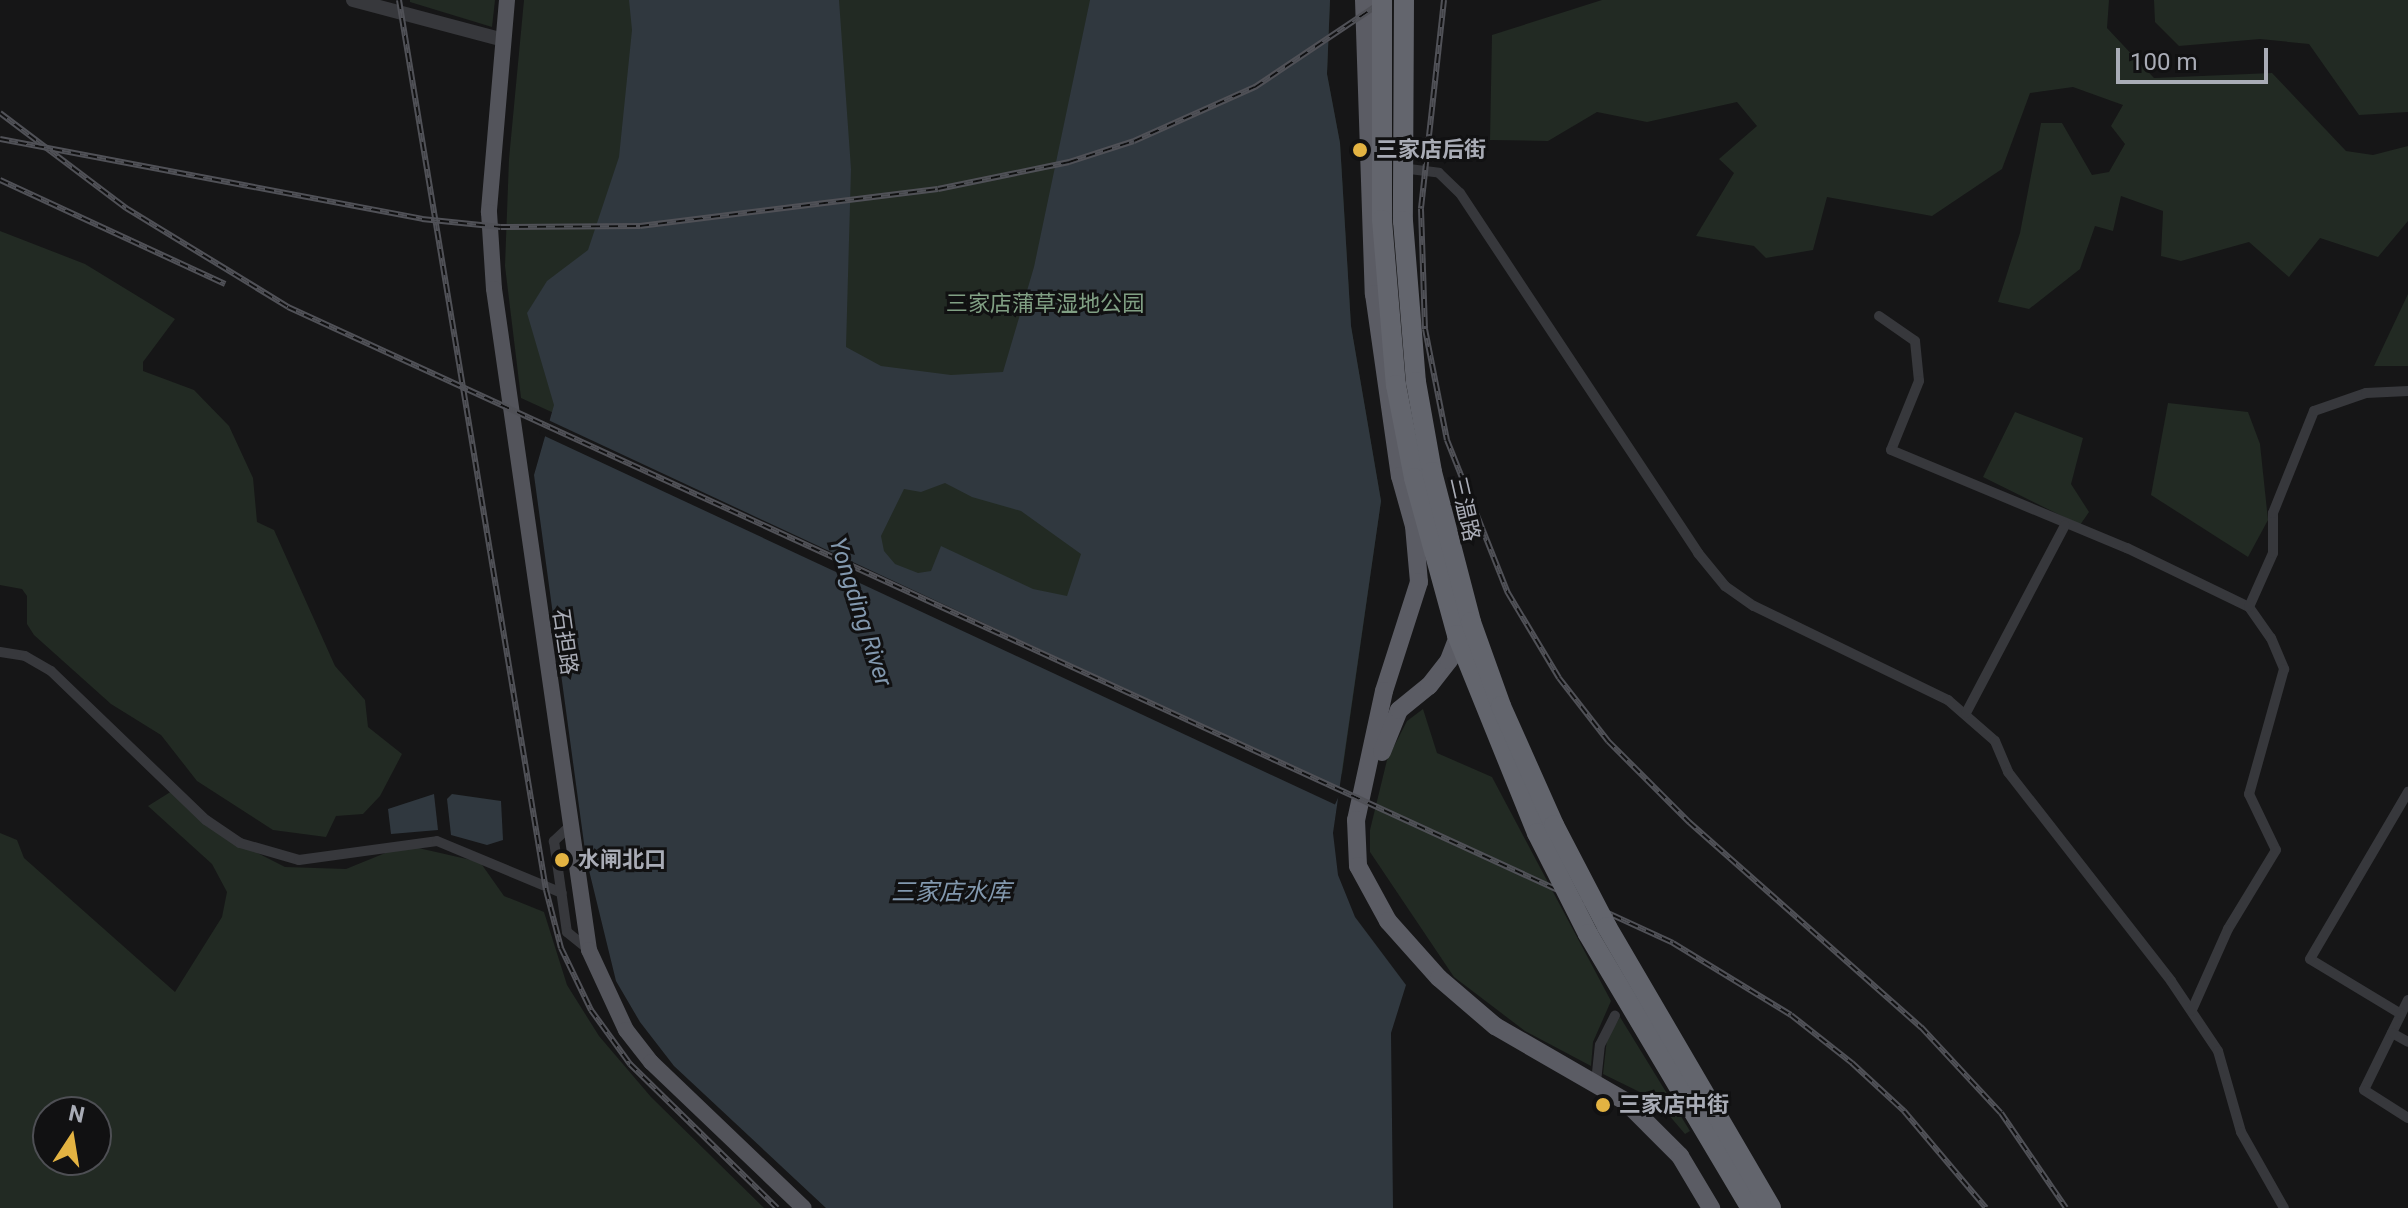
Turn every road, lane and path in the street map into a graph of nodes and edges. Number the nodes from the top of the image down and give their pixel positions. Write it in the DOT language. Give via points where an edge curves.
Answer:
graph roads {
  1 [pos="353,0"];
  2 [pos="507,0"];
  3 [pos="1364,0"];
  4 [pos="1382,0"];
  5 [pos="1403,0"];
  6 [pos="503,40"];
  7 [pos="1401,168"];
  8 [pos="1366,169"];
  9 [pos="1408,304"];
  10 [pos="1879,316"];
  11 [pos="2408,391"];
  12 [pos="2065,525"];
  13 [pos="1453,561"];
  14 [pos="2249,607"];
  15 [pos="0,652"];
  16 [pos="1966,713"];
  17 [pos="2408,792"];
  18 [pos="569,827"];
  19 [pos="562,893"];
  20 [pos="589,950"];
  21 [pos="1439,978"];
  22 [pos="2408,1000"];
  23 [pos="2192,1010"];
  24 [pos="2401,1014"];
  25 [pos="1615,1016"];
  26 [pos="2392,1033"];
  27 [pos="2408,1042"];
  28 [pos="1596,1082"];
  29 [pos="2408,1118"];
  30 [pos="804,1208"];
  31 [pos="1711,1208"];
  32 [pos="1751,1208"];
  33 [pos="1771,1208"];
  34 [pos="2284,1208"];
  1 -- 6 [label="street"];
  2 -- 6 [label="main road, 石担路"];
  3 -- 8 [label="highway, 三温路"];
  4 -- 32 [label="highway, bridge" via="1382,220 1396,385 1414,478 1457,635 1537,833 1588,934"];
  5 -- 7 [label="highway, 三温路"];
  5 -- 9 [label="highway, bridge"];
  6 -- 18 [label="main road, 石担路" via="489,212 494,289"];
  7 -- 8 [label="street"];
  7 -- 9 [label="highway, 三温路"];
  7 -- 16 [label="street" via="1429,169 1460,193 1725,586 1754,606"];
  8 -- 21 [label="highway, 三温路" via="1385,384 1414,526 1419,582 1384,691 1354,844 1376,902"];
  9 -- 13 [label="highway, 三温路" via="1418,397"];
  10 -- 12 [label="street" via="1915,341 1919,381 1891,450"];
  11 -- 14 [label="street" via="2366,393 2314,411 2273,513 2273,553"];
  12 -- 14 [label="street" via="2127,548"];
  12 -- 16 [label="street"];
  13 -- 21 [label="highway, 三温路" via="1462,627 1449,660 1399,710 1386,736 1361,844 1379,889"];
  13 -- 33 [label="highway, bridge" via="1501,706 1554,825 1607,927"];
  14 -- 23 [label="street" via="2284,669 2249,794 2276,850 2228,929"];
  15 -- 19 [label="street" via="25,656 51,671 206,820 240,843 299,860 437,841"];
  16 -- 23 [label="street" via="1995,741 2026,797"];
  17 -- 24 [label="street" via="2310,959"];
  18 -- 19 [label="street" via="554,841"];
  18 -- 20 [label="main road, 石担路"];
  19 -- 20 [label="street" via="567,932"];
  20 -- 30 [label="main road, 石担路" via="626,1030 651,1062"];
  21 -- 28 [label="highway, 三温路" via="1495,1026"];
  22 -- 24 [label="street"];
  23 -- 34 [label="street" via="2218,1051 2241,1132"];
  24 -- 26 [label="street"];
  25 -- 28 [label="street" via="1600,1045"];
  26 -- 27 [label="street"];
  26 -- 29 [label="street" via="2364,1090"];
  28 -- 31 [label="highway, 三温路" via="1655,1127 1680,1156"];
}
